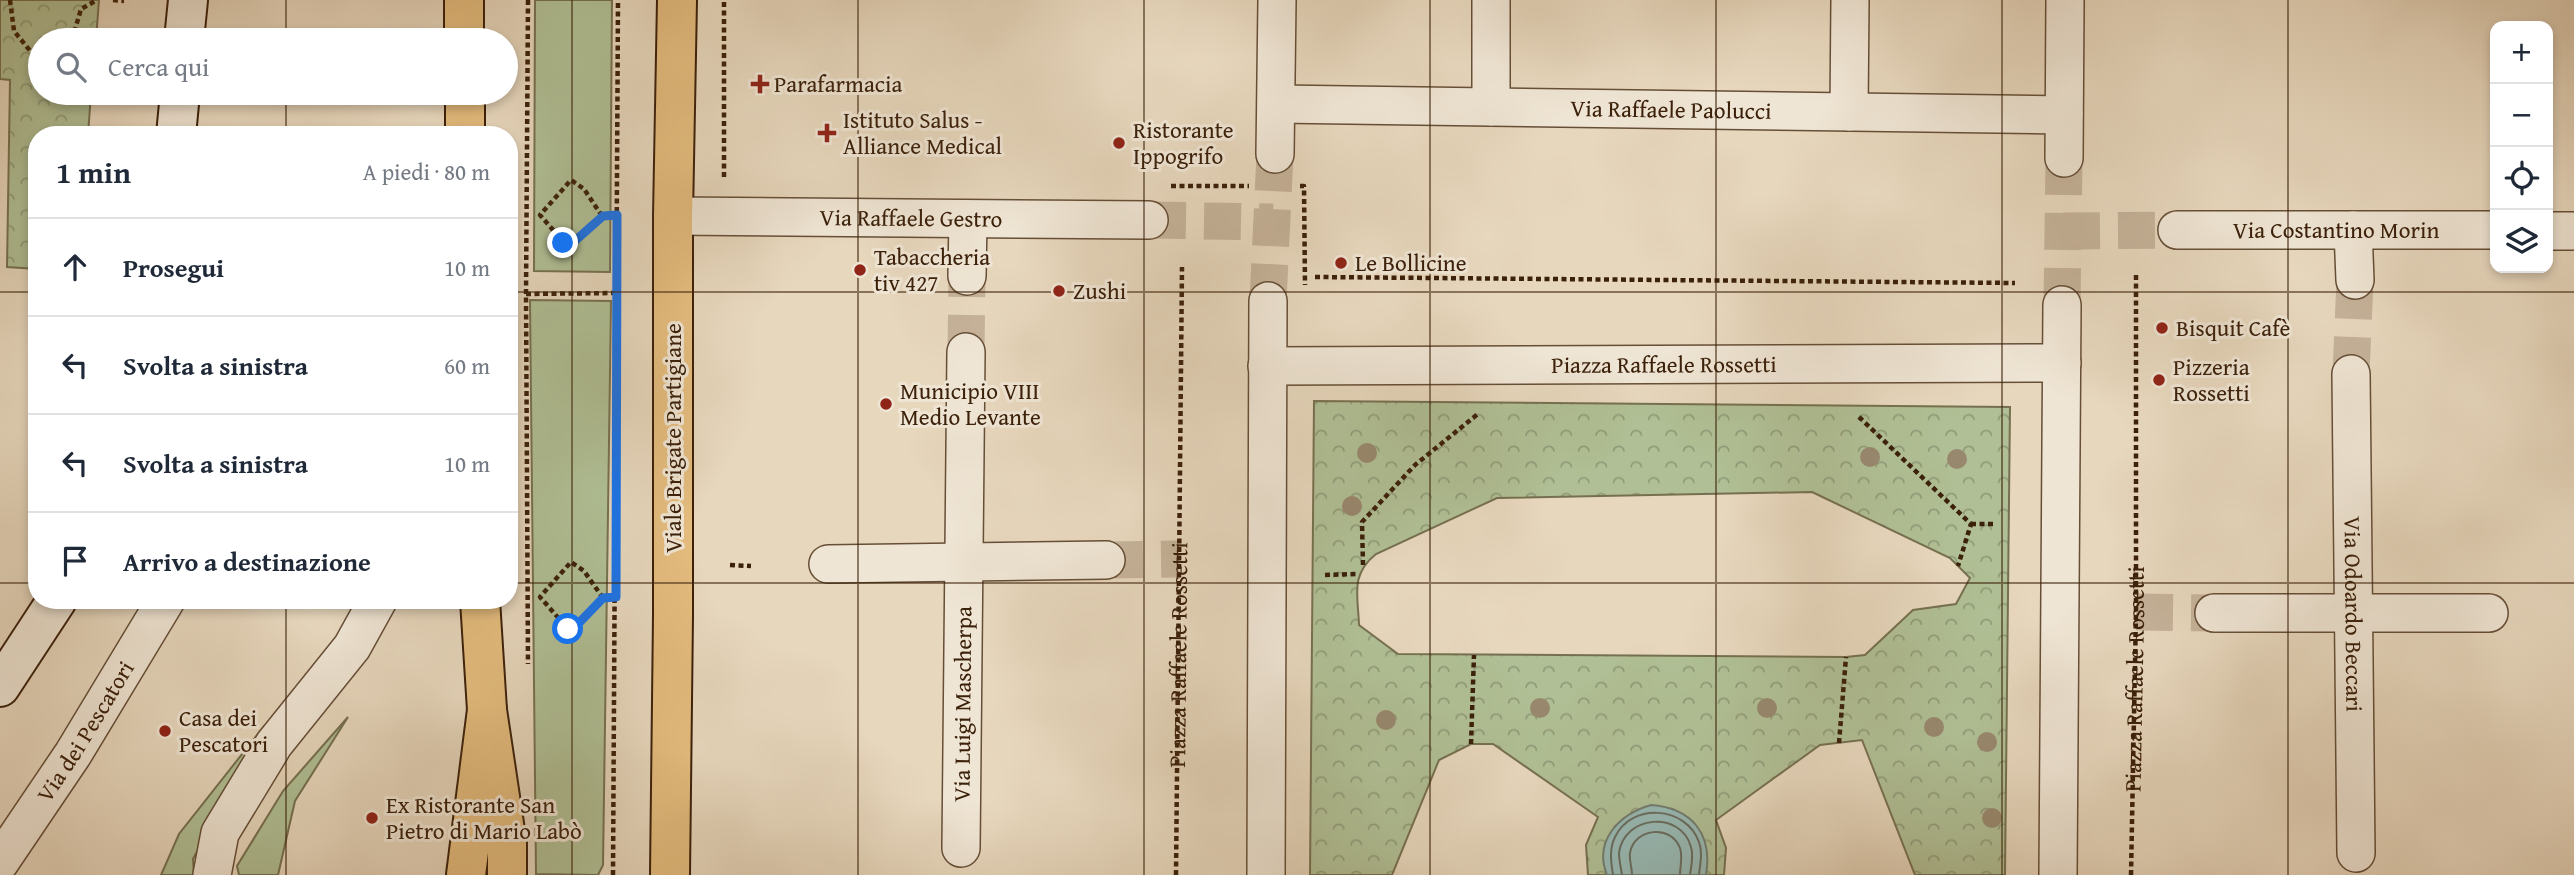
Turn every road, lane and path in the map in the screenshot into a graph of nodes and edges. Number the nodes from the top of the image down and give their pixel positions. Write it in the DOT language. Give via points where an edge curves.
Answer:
graph roads {
  1 [pos="10,0"];
  2 [pos="97,0"];
  3 [pos="113,0"];
  4 [pos="188,0"];
  5 [pos="464,0"];
  6 [pos="528,0"];
  7 [pos="618,0"];
  8 [pos="677,0"];
  9 [pos="724,0"];
  10 [pos="1277,0"];
  11 [pos="1491,0"];
  12 [pos="1850,0"];
  13 [pos="2065,0"];
  14 [pos="124,1"];
  15 [pos="75,28"];
  16 [pos="185,28"];
  17 [pos="464,28"];
  18 [pos="28,49"];
  19 [pos="1277,104"];
  20 [pos="179,105"];
  21 [pos="465,105"];
  22 [pos="1491,107"];
  23 [pos="1849,112"];
  24 [pos="2064,115"];
  25 [pos="177,126"];
  26 [pos="465,126"];
  27 [pos="1275,154"];
  28 [pos="2064,158"];
  29 [pos="540,215"];
  30 [pos="617,215"];
  31 [pos="527,216"];
  32 [pos="603,216"];
  33 [pos="673,216"];
  34 [pos="723,217"];
  35 [pos="968,219"];
  36 [pos="1149,220"];
  37 [pos="2177,230"];
  38 [pos="2353,230"];
  39 [pos="2490,230"];
  40 [pos="2553,231"];
  41 [pos="2574,231"];
  42 [pos="1182,267"];
  43 [pos="2136,275"];
  44 [pos="967,276"];
  45 [pos="1315,277"];
  46 [pos="2355,280"];
  47 [pos="2015,283"];
  48 [pos="526,293"];
  49 [pos="617,293"];
  50 [pos="1268,302"];
  51 [pos="2062,305"];
  52 [pos="966,352"];
  53 [pos="2062,363"];
  54 [pos="1267,366"];
  55 [pos="2351,374"];
  56 [pos="1479,413"];
  57 [pos="1859,417"];
  58 [pos="1971,524"];
  59 [pos="1996,524"];
  60 [pos="1106,560"];
  61 [pos="964,562"];
  62 [pos="828,564"];
  63 [pos="730,565"];
  64 [pos="1363,565"];
  65 [pos="751,566"];
  66 [pos="1958,566"];
  67 [pos="1358,574"];
  68 [pos="1325,575"];
  69 [pos="528,597"];
  70 [pos="540,597"];
  71 [pos="616,597"];
  72 [pos="603,598"];
  73 [pos="51,609"];
  74 [pos="161,609"];
  75 [pos="373,609"];
  76 [pos="481,609"];
  77 [pos="2489,612"];
  78 [pos="2214,613"];
  79 [pos="2354,614"];
  80 [pos="1474,655"];
  81 [pos="1846,657"];
  82 [pos="528,666"];
  83 [pos="0,687"];
  84 [pos="487,710"];
  85 [pos="1839,743"];
  86 [pos="1471,744"];
  87 [pos="961,848"];
  88 [pos="2356,853"];
  89 [pos="0,862"];
  90 [pos="676,865"];
  91 [pos="212,875"];
  92 [pos="466,875"];
  93 [pos="507,875"];
  94 [pos="613,875"];
  95 [pos="1176,875"];
  96 [pos="1266,875"];
  97 [pos="2058,875"];
  98 [pos="2131,875"];
  1 -- 18 [label="path" via="13,31"];
  2 -- 15 [label="path" via="81,9"];
  3 -- 14 [label="path"];
  4 -- 16 [label="main road"];
  5 -- 17 [label="main road"];
  6 -- 31 [label="path"];
  7 -- 30 [label="path"];
  8 -- 33 [label="main road, Viale Brigate Partigiane"];
  9 -- 34 [label="path"];
  10 -- 19 [label="street"];
  11 -- 22 [label="street"];
  12 -- 23 [label="street"];
  13 -- 24 [label="street"];
  19 -- 22 [label="street, Via Raffaele Paolucci"];
  19 -- 27 [label="street"];
  20 -- 25 [label="main road"];
  21 -- 26 [label="main road"];
  22 -- 23 [label="street, Via Raffaele Paolucci"];
  23 -- 24 [label="street, Via Raffaele Paolucci"];
  24 -- 28 [label="street"];
  29 -- 31 [label="path"];
  29 -- 32 [label="path" via="568,247"];
  29 -- 32 [label="path" via="571,180 584,189"];
  30 -- 32 [label="path"];
  30 -- 49 [label="path"];
  31 -- 48 [label="path"];
  33 -- 34 [label="street, Via Raffaele Gestro"];
  33 -- 90 [label="main road, Viale Brigate Partigiane"];
  34 -- 35 [label="street, Via Raffaele Gestro"];
  35 -- 36 [label="street, Via Raffaele Gestro"];
  35 -- 44 [label="street"];
  37 -- 38 [label="street, Via Costantino Morin"];
  38 -- 39 [label="street, Via Costantino Morin"];
  38 -- 46 [label="street"];
  40 -- 41 [label="street"];
  42 -- 95 [label="path, Piazza Raffaele Rossetti"];
  43 -- 98 [label="path, Piazza Raffaele Rossetti" via="2137,612"];
  45 -- 47 [label="path"];
  48 -- 49 [label="path"];
  48 -- 69 [label="path"];
  49 -- 71 [label="path"];
  50 -- 54 [label="street"];
  51 -- 53 [label="street"];
  52 -- 61 [label="street, Via Luigi Mascherpa"];
  53 -- 54 [label="street, Piazza Raffaele Rossetti"];
  53 -- 97 [label="street"];
  54 -- 96 [label="street"];
  55 -- 79 [label="street, Via Odoardo Beccari"];
  56 -- 64 [label="path" via="1415,465 1362,522"];
  57 -- 58 [label="path"];
  58 -- 59 [label="path"];
  58 -- 66 [label="path"];
  60 -- 61 [label="street"];
  61 -- 62 [label="street"];
  61 -- 87 [label="street, Via Luigi Mascherpa"];
  63 -- 65 [label="path"];
  67 -- 68 [label="path"];
  69 -- 70 [label="path"];
  69 -- 82 [label="path"];
  70 -- 72 [label="path" via="568,629"];
  70 -- 72 [label="path" via="571,562 584,571"];
  71 -- 72 [label="path"];
  71 -- 94 [label="path"];
  73 -- 83 [label="main road"];
  74 -- 89 [label="street, Via dei Pescatori" via="73,754"];
  75 -- 91 [label="street" via="352,647 274,744 220,832"];
  76 -- 84 [label="main road"];
  77 -- 79 [label="street"];
  78 -- 79 [label="street"];
  79 -- 88 [label="street, Via Odoardo Beccari"];
  80 -- 86 [label="path"];
  81 -- 85 [label="path"];
  84 -- 92 [label="main road"];
  84 -- 93 [label="main road" via="507,844"];
}
